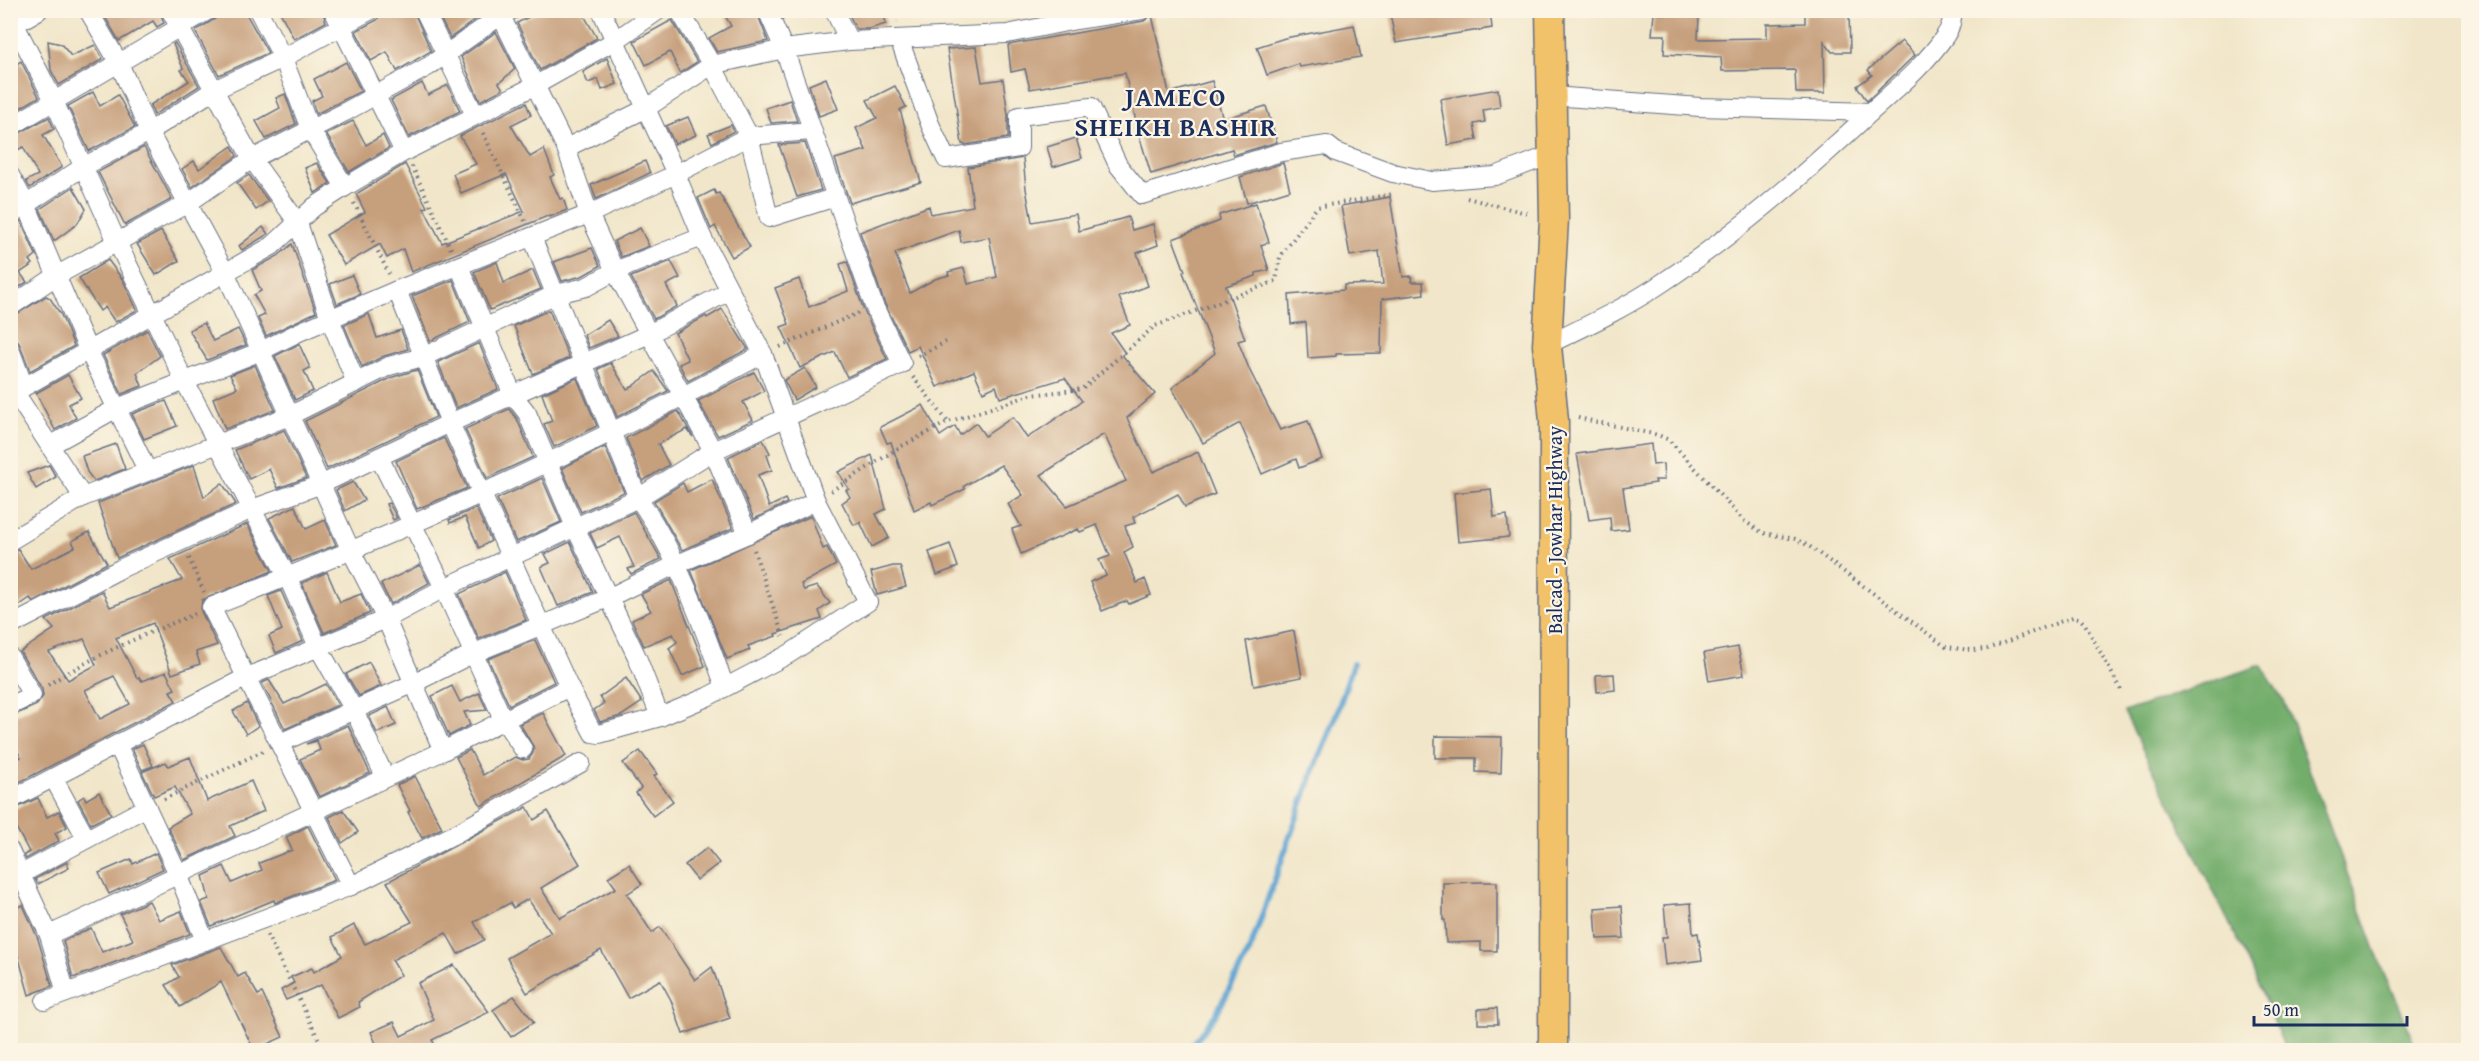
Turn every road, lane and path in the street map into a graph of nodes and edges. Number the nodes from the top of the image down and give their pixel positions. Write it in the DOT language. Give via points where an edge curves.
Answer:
graph roads {
  1 [pos="39,10"];
  2 [pos="88,10"];
  3 [pos="170,10"];
  4 [pos="209,10"];
  5 [pos="258,10"];
  6 [pos="333,10"];
  7 [pos="370,10"];
  8 [pos="424,10"];
  9 [pos="602,10"];
  10 [pos="659,10"];
  11 [pos="679,10"];
  12 [pos="767,10"];
  13 [pos="834,10"];
  14 [pos="1142,10"];
  15 [pos="1550,10"];
  16 [pos="1953,10"];
  17 [pos="504,12"];
  18 [pos="1034,19"];
  19 [pos="12,22"];
  20 [pos="178,28"];
  21 [pos="341,28"];
  22 [pos="899,39"];
  23 [pos="616,40"];
  24 [pos="849,41"];
  25 [pos="784,49"];
  26 [pos="445,54"];
  27 [pos="282,58"];
  28 [pos="119,63"];
  29 [pos="712,65"];
  30 [pos="536,85"];
  31 [pos="214,90"];
  32 [pos="376,94"];
  33 [pos="1552,96"];
  34 [pos="54,101"];
  35 [pos="645,109"];
  36 [pos="1871,112"];
  37 [pos="476,116"];
  38 [pos="10,127"];
  39 [pos="310,129"];
  40 [pos="812,131"];
  41 [pos="149,132"];
  42 [pos="750,136"];
  43 [pos="566,148"];
  44 [pos="404,152"];
  45 [pos="1552,154"];
  46 [pos="252,159"];
  47 [pos="83,167"];
  48 [pos="676,174"];
  49 [pos="10,175"];
  50 [pos="345,187"];
  51 [pos="1403,192"];
  52 [pos="836,196"];
  53 [pos="188,203"];
  54 [pos="26,204"];
  55 [pos="590,214"];
  56 [pos="10,215"];
  57 [pos="298,223"];
  58 [pos="532,237"];
  59 [pos="702,237"];
  60 [pos="117,242"];
  61 [pos="459,266"];
  62 [pos="615,271"];
  63 [pos="226,274"];
  64 [pos="56,276"];
  65 [pos="397,290"];
  66 [pos="729,291"];
  67 [pos="556,294"];
  68 [pos="874,306"];
  69 [pos="10,307"];
  70 [pos="152,315"];
  71 [pos="330,319"];
  72 [pos="484,328"];
  73 [pos="649,334"];
  74 [pos="946,342"];
  75 [pos="1547,345"];
  76 [pos="10,349"];
  77 [pos="88,350"];
  78 [pos="261,351"];
  79 [pos="763,354"];
  80 [pos="423,357"];
  81 [pos="902,363"];
  82 [pos="582,364"];
  83 [pos="184,380"];
  84 [pos="356,383"];
  85 [pos="13,394"];
  86 [pos="513,395"];
  87 [pos="684,397"];
  88 [pos="117,408"];
  89 [pos="1553,413"];
  90 [pos="289,416"];
  91 [pos="786,417"];
  92 [pos="948,422"];
  93 [pos="450,423"];
  94 [pos="612,432"];
  95 [pos="219,443"];
  96 [pos="51,445"];
  97 [pos="712,451"];
  98 [pos="380,457"];
  99 [pos="548,461"];
  100 [pos="147,470"];
  101 [pos="322,484"];
  102 [pos="482,493"];
  103 [pos="83,497"];
  104 [pos="638,498"];
  105 [pos="816,501"];
  106 [pos="252,509"];
  107 [pos="413,523"];
  108 [pos="575,527"];
  109 [pos="748,534"];
  110 [pos="182,540"];
  111 [pos="10,541"];
  112 [pos="351,551"];
  113 [pos="512,557"];
  114 [pos="675,565"];
  115 [pos="288,578"];
  116 [pos="444,588"];
  117 [pos="608,598"];
  118 [pos="211,608"];
  119 [pos="386,619"];
  120 [pos="543,625"];
  121 [pos="10,626"];
  122 [pos="318,646"];
  123 [pos="472,654"];
  124 [pos="789,654"];
  125 [pos="10,657"];
  126 [pos="245,678"];
  127 [pos="412,684"];
  128 [pos="569,687"];
  129 [pos="725,687"];
  130 [pos="2121,690"];
  131 [pos="32,695"];
  132 [pos="10,706"];
  133 [pos="354,710"];
  134 [pos="660,717"];
  135 [pos="502,719"];
  136 [pos="280,743"];
  137 [pos="118,746"];
  138 [pos="523,749"];
  139 [pos="443,752"];
  140 [pos="581,763"];
  141 [pos="385,777"];
  142 [pos="54,779"];
  143 [pos="10,800"];
  144 [pos="147,807"];
  145 [pos="315,811"];
  146 [pos="86,838"];
  147 [pos="10,851"];
  148 [pos="178,874"];
  149 [pos="16,877"];
  150 [pos="351,886"];
  151 [pos="261,921"];
  152 [pos="49,935"];
  153 [pos="205,941"];
  154 [pos="66,993"];
  155 [pos="45,1000"];
  156 [pos="324,1050"];
  157 [pos="1553,1050"];
  1 -- 19 [label="street"];
  2 -- 28 [label="street"];
  3 -- 20 [label="street"];
  4 -- 20 [label="street"];
  5 -- 27 [label="street"];
  6 -- 21 [label="street"];
  7 -- 21 [label="street"];
  8 -- 26 [label="street"];
  9 -- 23 [label="street"];
  10 -- 23 [label="street"];
  11 -- 29 [label="street"];
  12 -- 25 [label="street"];
  13 -- 24 [label="street"];
  14 -- 18 [label="street"];
  15 -- 33 [label="main road, Balcad - Jowhar Highway"];
  16 -- 36 [label="street" via="1946,36"];
  17 -- 26 [label="street"];
  17 -- 30 [label="street"];
  18 -- 22 [label="street" via="1007,34"];
  19 -- 34 [label="street"];
  20 -- 28 [label="street"];
  20 -- 31 [label="street"];
  21 -- 27 [label="street"];
  21 -- 32 [label="street"];
  22 -- 24 [label="street"];
  22 -- 45 [label="street" via="946,159 1019,148 1019,116 1091,107 1118,165 1142,195 1281,152 1327,145 1393,173 1432,181 1495,176"];
  23 -- 30 [label="street"];
  23 -- 35 [label="street"];
  24 -- 25 [label="street"];
  25 -- 29 [label="street"];
  25 -- 40 [label="street"];
  26 -- 32 [label="street"];
  26 -- 37 [label="street"];
  27 -- 31 [label="street"];
  27 -- 39 [label="street"];
  28 -- 34 [label="street"];
  28 -- 41 [label="street"];
  29 -- 35 [label="street"];
  29 -- 42 [label="street"];
  30 -- 37 [label="street"];
  30 -- 43 [label="street"];
  31 -- 41 [label="street"];
  31 -- 46 [label="street"];
  32 -- 39 [label="street"];
  32 -- 44 [label="street"];
  33 -- 36 [label="street" via="1700,107"];
  33 -- 45 [label="main road, Balcad - Jowhar Highway"];
  34 -- 38 [label="street"];
  34 -- 47 [label="street"];
  35 -- 43 [label="street"];
  35 -- 48 [label="street"];
  36 -- 75 [label="street" via="1748,221 1618,311"];
  37 -- 44 [label="street"];
  37 -- 58 [label="path"];
  39 -- 46 [label="street"];
  39 -- 50 [label="street"];
  40 -- 42 [label="street"];
  40 -- 52 [label="street"];
  41 -- 47 [label="street"];
  41 -- 53 [label="street"];
  42 -- 48 [label="street"];
  42 -- 52 [label="street" via="769,218"];
  43 -- 55 [label="street"];
  44 -- 50 [label="street"];
  44 -- 61 [label="path"];
  45 -- 75 [label="main road, Balcad - Jowhar Highway" via="1554,219"];
  46 -- 53 [label="street"];
  46 -- 57 [label="street"];
  47 -- 54 [label="street"];
  47 -- 60 [label="street"];
  48 -- 55 [label="street"];
  48 -- 59 [label="street"];
  49 -- 54 [label="street"];
  50 -- 57 [label="street"];
  50 -- 65 [label="path"];
  51 -- 92 [label="path" via="1317,207 1280,257 1276,281 1155,326 1082,389 1031,394"];
  52 -- 68 [label="street"];
  53 -- 60 [label="street"];
  53 -- 63 [label="street"];
  54 -- 56 [label="street"];
  54 -- 64 [label="street"];
  55 -- 58 [label="street"];
  55 -- 62 [label="street"];
  57 -- 63 [label="street" via="272,246"];
  57 -- 71 [label="street"];
  58 -- 61 [label="street"];
  58 -- 67 [label="street"];
  59 -- 62 [label="street"];
  59 -- 66 [label="street"];
  60 -- 64 [label="street"];
  60 -- 70 [label="street"];
  61 -- 65 [label="street"];
  61 -- 72 [label="street"];
  62 -- 67 [label="street" via="586,287"];
  62 -- 73 [label="street"];
  63 -- 70 [label="street"];
  63 -- 78 [label="street"];
  64 -- 69 [label="street"];
  64 -- 77 [label="street"];
  65 -- 71 [label="street"];
  65 -- 80 [label="street"];
  66 -- 73 [label="street"];
  66 -- 79 [label="street"];
  67 -- 72 [label="street"];
  67 -- 82 [label="street"];
  68 -- 79 [label="path"];
  68 -- 81 [label="street"];
  70 -- 77 [label="street"];
  70 -- 83 [label="street"];
  71 -- 78 [label="street"];
  71 -- 84 [label="street"];
  72 -- 80 [label="street"];
  72 -- 86 [label="street"];
  73 -- 82 [label="street"];
  73 -- 87 [label="street"];
  74 -- 81 [label="path"];
  75 -- 89 [label="main road, Balcad - Jowhar Highway"];
  76 -- 85 [label="street" via="20,376"];
  77 -- 85 [label="street"];
  77 -- 88 [label="street"];
  78 -- 83 [label="street"];
  78 -- 90 [label="street"];
  79 -- 87 [label="street"];
  79 -- 91 [label="street"];
  80 -- 84 [label="street" via="389,366"];
  80 -- 93 [label="street"];
  81 -- 91 [label="street"];
  81 -- 92 [label="path"];
  82 -- 86 [label="street"];
  82 -- 94 [label="street"];
  83 -- 88 [label="street"];
  83 -- 95 [label="street"];
  84 -- 90 [label="street"];
  85 -- 96 [label="street"];
  86 -- 93 [label="street"];
  86 -- 99 [label="street" via="527,413"];
  87 -- 94 [label="street"];
  87 -- 97 [label="street"];
  88 -- 96 [label="street"];
  88 -- 100 [label="street"];
  89 -- 130 [label="path" via="1669,440 1744,521 1763,533 1809,546 1946,647 1987,649 2079,618"];
  89 -- 157 [label="main road, Balcad - Jowhar Highway"];
  90 -- 95 [label="street"];
  90 -- 101 [label="street"];
  91 -- 97 [label="street"];
  91 -- 105 [label="street"];
  92 -- 105 [label="path" via="900,447"];
  93 -- 98 [label="street"];
  93 -- 102 [label="street"];
  94 -- 99 [label="street"];
  94 -- 104 [label="street"];
  95 -- 100 [label="street"];
  95 -- 106 [label="street"];
  96 -- 103 [label="street"];
  97 -- 104 [label="street"];
  97 -- 109 [label="street"];
  98 -- 101 [label="street"];
  98 -- 107 [label="street"];
  99 -- 102 [label="street"];
  99 -- 108 [label="street"];
  100 -- 103 [label="street"];
  101 -- 106 [label="street"];
  101 -- 112 [label="street"];
  102 -- 107 [label="street"];
  102 -- 113 [label="street"];
  103 -- 111 [label="street"];
  104 -- 108 [label="street"];
  104 -- 114 [label="street" via="661,531"];
  105 -- 109 [label="street"];
  105 -- 124 [label="street" via="868,600"];
  106 -- 110 [label="street"];
  106 -- 115 [label="street"];
  107 -- 112 [label="street"];
  107 -- 116 [label="street"];
  108 -- 113 [label="street"];
  108 -- 117 [label="street"];
  109 -- 114 [label="street"];
  109 -- 124 [label="path"];
  110 -- 118 [label="path"];
  110 -- 121 [label="street" via="89,583"];
  112 -- 115 [label="street"];
  112 -- 119 [label="street"];
  113 -- 116 [label="street"];
  113 -- 120 [label="street"];
  114 -- 117 [label="street"];
  114 -- 129 [label="street"];
  115 -- 118 [label="street"];
  115 -- 122 [label="street"];
  116 -- 119 [label="street"];
  116 -- 123 [label="street"];
  117 -- 120 [label="street"];
  117 -- 134 [label="street"];
  118 -- 126 [label="street"];
  118 -- 131 [label="path" via="121,644"];
  119 -- 122 [label="street"];
  119 -- 127 [label="street"];
  120 -- 123 [label="street"];
  120 -- 128 [label="street"];
  122 -- 126 [label="street"];
  122 -- 133 [label="street"];
  123 -- 127 [label="street"];
  123 -- 135 [label="street"];
  124 -- 129 [label="street"];
  125 -- 131 [label="street"];
  126 -- 136 [label="street"];
  126 -- 137 [label="street"];
  127 -- 133 [label="street"];
  127 -- 139 [label="street"];
  128 -- 134 [label="street" via="596,735"];
  128 -- 135 [label="street"];
  129 -- 134 [label="street"];
  131 -- 132 [label="street"];
  133 -- 136 [label="street"];
  133 -- 141 [label="street"];
  135 -- 138 [label="street"];
  135 -- 139 [label="street"];
  136 -- 144 [label="path"];
  136 -- 145 [label="street"];
  137 -- 142 [label="street"];
  137 -- 144 [label="street"];
  139 -- 141 [label="street"];
  140 -- 150 [label="street" via="457,833"];
  141 -- 145 [label="street"];
  142 -- 143 [label="street"];
  142 -- 146 [label="street"];
  144 -- 146 [label="street"];
  144 -- 148 [label="street"];
  145 -- 148 [label="street"];
  145 -- 150 [label="street"];
  146 -- 149 [label="street"];
  147 -- 149 [label="street"];
  148 -- 152 [label="street"];
  148 -- 153 [label="street"];
  149 -- 152 [label="street"];
  150 -- 151 [label="street"];
  151 -- 153 [label="street"];
  151 -- 156 [label="path"];
  152 -- 154 [label="street"];
  153 -- 154 [label="street"];
  154 -- 155 [label="street"];
}
